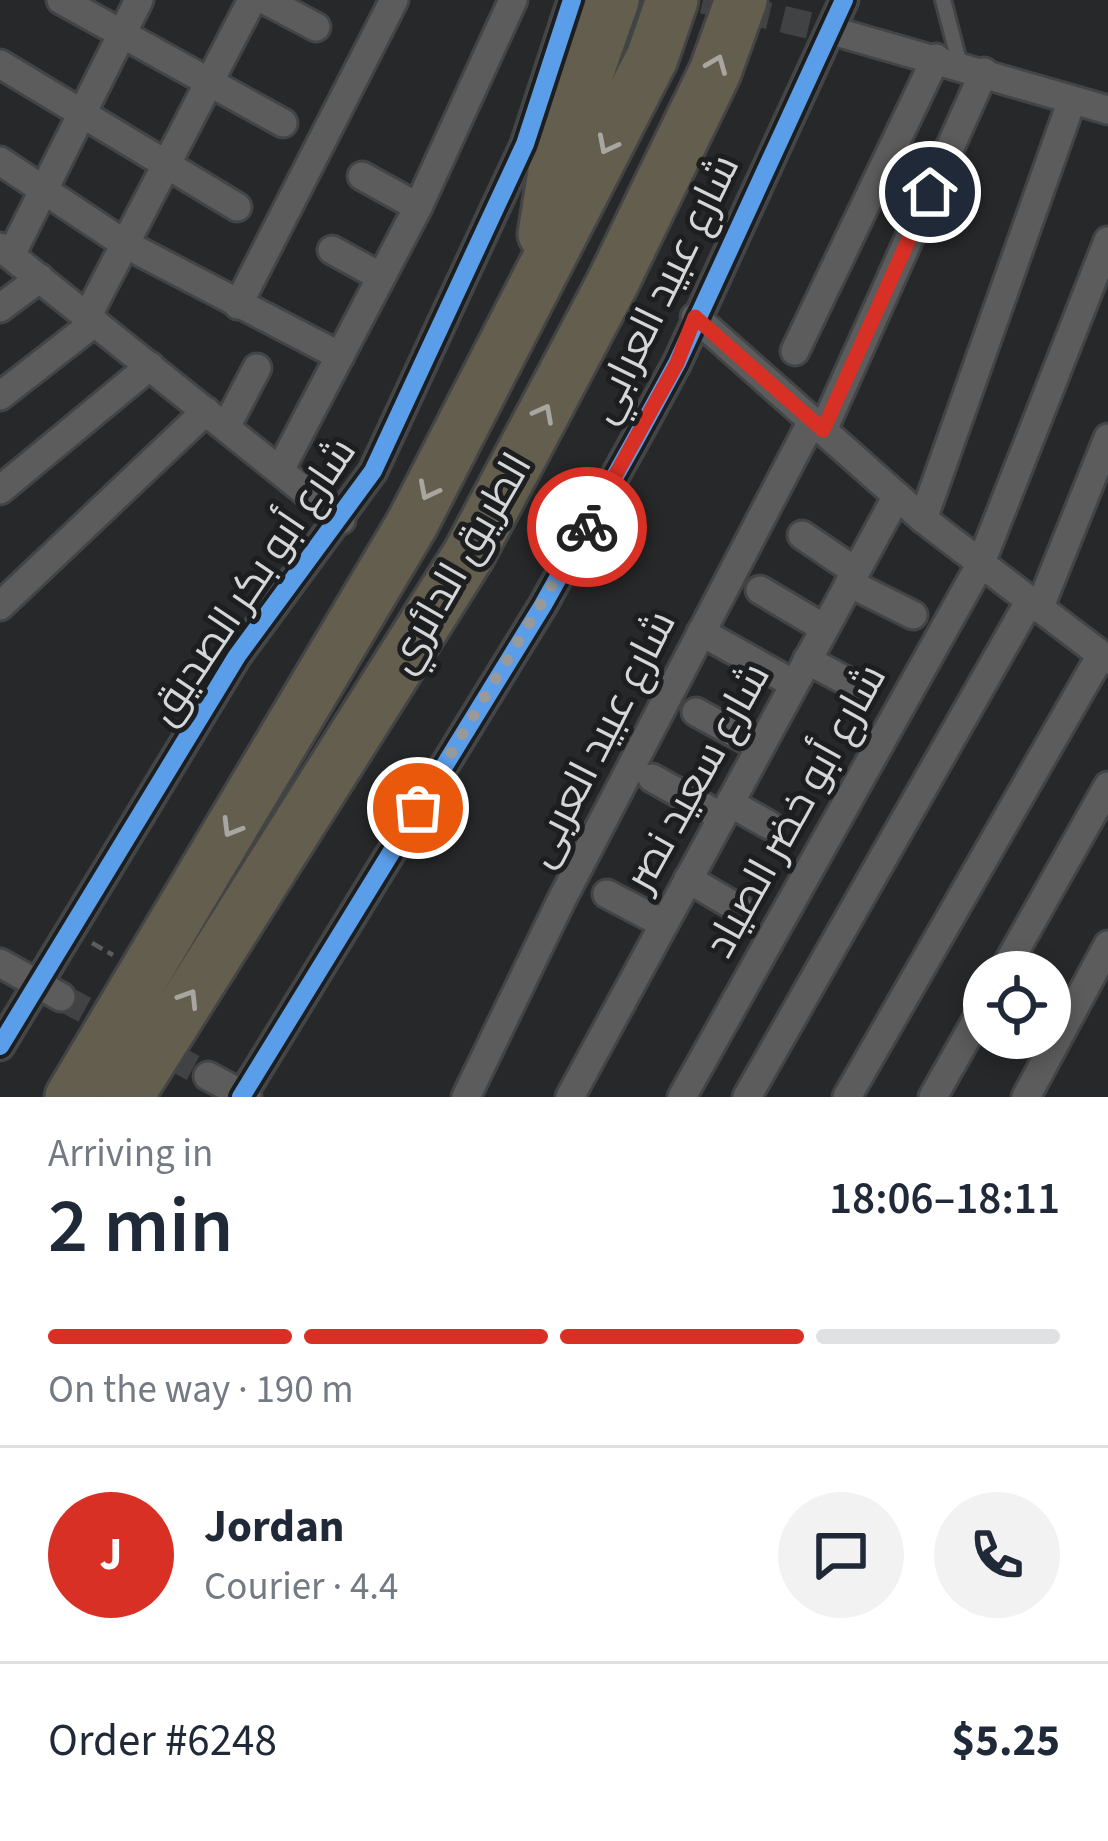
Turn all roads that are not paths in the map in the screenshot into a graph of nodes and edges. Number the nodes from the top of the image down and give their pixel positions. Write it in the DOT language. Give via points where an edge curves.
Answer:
graph roads {
  1 [pos="61,0"];
  2 [pos="139,0"];
  3 [pos="252,0"];
  4 [pos="265,0"];
  5 [pos="394,0"];
  6 [pos="513,0"];
  7 [pos="572,0"];
  8 [pos="614,0"];
  9 [pos="672,0"];
  10 [pos="741,0"];
  11 [pos="844,0"];
  12 [pos="943,0"];
  13 [pos="316,27"];
  14 [pos="833,32"];
  15 [pos="123,33"];
  16 [pos="0,64"];
  17 [pos="960,65"];
  18 [pos="209,82"];
  19 [pos="1072,100"];
  20 [pos="1108,110"];
  21 [pos="82,113"];
  22 [pos="284,123"];
  23 [pos="0,161"];
  24 [pos="166,164"];
  25 [pos="362,176"];
  26 [pos="44,190"];
  27 [pos="418,206"];
  28 [pos="237,207"];
  29 [pos="1108,241"];
  30 [pos="125,244"];
  31 [pos="332,250"];
  32 [pos="6,251"];
  33 [pos="381,277"];
  34 [pos="40,278"];
  35 [pos="536,283"];
  36 [pos="238,305"];
  37 [pos="0,308"];
  38 [pos="695,317"];
  39 [pos="91,320"];
  40 [pos="795,351"];
  41 [pos="340,356"];
  42 [pos="150,366"];
  43 [pos="257,368"];
  44 [pos="0,396"];
  45 [pos="216,419"];
  46 [pos="817,426"];
  47 [pos="1108,438"];
  48 [pos="280,470"];
  49 [pos="0,490"];
  50 [pos="897,496"];
  51 [pos="923,519"];
  52 [pos="341,520"];
  53 [pos="802,535"];
  54 [pos="980,565"];
  55 [pos="852,577"];
  56 [pos="760,590"];
  57 [pos="1034,605"];
  58 [pos="0,606"];
  59 [pos="913,615"];
  60 [pos="824,628"];
  61 [pos="701,632"];
  62 [pos="1104,658"];
  63 [pos="801,672"];
  64 [pos="854,685"];
  65 [pos="696,712"];
  66 [pos="760,747"];
  67 [pos="652,778"];
  68 [pos="1108,786"];
  69 [pos="726,810"];
  70 [pos="769,825"];
  71 [pos="688,879"];
  72 [pos="607,895"];
  73 [pos="741,910"];
  74 [pos="664,924"];
  75 [pos="1108,945"];
  76 [pos="1016,951"];
  77 [pos="0,963"];
  78 [pos="50,991"];
  79 [pos="963,1043"];
  80 [pos="0,1046"];
  81 [pos="208,1076"];
  82 [pos="101,1093"];
  83 [pos="244,1096"];
  84 [pos="466,1097"];
  85 [pos="570,1097"];
  86 [pos="682,1097"];
  87 [pos="747,1097"];
  88 [pos="847,1097"];
  89 [pos="933,1097"];
  90 [pos="1026,1097"];
  1 -- 15 [label="street"];
  2 -- 15 [label="street"];
  3 -- 18 [label="street"];
  4 -- 13 [label="street"];
  5 -- 36 [label="street"];
  6 -- 27 [label="street"];
  7 -- 52 [label="street, شارع أبو بكر الصديق" via="524,144 374,471"];
  8 -- 35 [label="highway" via="555,166"];
  9 -- 35 [label="highway, الطريق الدائري, one-way" via="652,58"];
  82 -- 10 [label="highway, الطريق الدائري, one-way" via="469,554 613,284"];
  11 -- 14 [label="street, شارع عبيد العرابي"];
  12 -- 17 [label="lane"];
  14 -- 17 [label="street"];
  14 -- 38 [label="street, شارع عبيد العرابي"];
  15 -- 18 [label="street"];
  15 -- 21 [label="street"];
  16 -- 21 [label="street"];
  17 -- 19 [label="street"];
  17 -- 40 [label="street"];
  17 -- 46 [label="street, شارع عبيد العربى"];
  18 -- 22 [label="street"];
  18 -- 24 [label="street"];
  19 -- 20 [label="street"];
  19 -- 51 [label="street"];
  21 -- 24 [label="street"];
  21 -- 26 [label="street"];
  23 -- 26 [label="street"];
  24 -- 28 [label="street"];
  24 -- 30 [label="street"];
  25 -- 27 [label="street"];
  26 -- 30 [label="street"];
  26 -- 32 [label="street"];
  27 -- 33 [label="street"];
  29 -- 54 [label="street, شارع أبو خضر الصياد"];
  30 -- 36 [label="street"];
  30 -- 39 [label="street"];
  31 -- 33 [label="street"];
  32 -- 34 [label="street"];
  33 -- 41 [label="street"];
  34 -- 37 [label="street"];
  34 -- 39 [label="street"];
  35 -- 82 [label="highway, الطريق الدائري, one-way"];
  36 -- 41 [label="street"];
  38 -- 46 [label="street"];
  38 -- 83 [label="street, شارع عبيد العرابي" via="543,604"];
  39 -- 42 [label="street"];
  39 -- 44 [label="street"];
  41 -- 48 [label="street"];
  42 -- 45 [label="street"];
  42 -- 49 [label="street"];
  43 -- 45 [label="street"];
  45 -- 48 [label="street"];
  45 -- 58 [label="street"];
  46 -- 50 [label="street"];
  46 -- 61 [label="street, شارع عبيد العربى"];
  47 -- 57 [label="street"];
  48 -- 52 [label="street"];
  50 -- 51 [label="street"];
  50 -- 55 [label="street, شارع سعيد نصر"];
  51 -- 54 [label="street"];
  52 -- 78 [label="street, شارع أبو بكر الصديق" via="237,656"];
  53 -- 55 [label="street"];
  54 -- 57 [label="street"];
  54 -- 86 [label="street, شارع أبو خضر الصياد"];
  55 -- 59 [label="street"];
  55 -- 60 [label="street, شارع سعيد نصر"];
  56 -- 60 [label="street"];
  57 -- 62 [label="street"];
  57 -- 87 [label="street"];
  60 -- 63 [label="street, شارع سعيد نصر"];
  61 -- 63 [label="street"];
  61 -- 84 [label="street, شارع عبيد العربى"];
  62 -- 88 [label="street"];
  63 -- 64 [label="street"];
  63 -- 66 [label="street, شارع سعيد نصر"];
  65 -- 66 [label="street"];
  66 -- 69 [label="street, شارع سعيد نصر"];
  67 -- 69 [label="street"];
  68 -- 76 [label="street"];
  69 -- 70 [label="street"];
  69 -- 71 [label="street, شارع سعيد نصر"];
  71 -- 73 [label="street"];
  71 -- 74 [label="street, شارع سعيد نصر"];
  72 -- 74 [label="street"];
  74 -- 85 [label="street, شارع سعيد نصر"];
  75 -- 90 [label="street"];
  77 -- 78 [label="street"];
  78 -- 80 [label="street, شارع أبو بكر الصديق"];
  79 -- 89 [label="street"];
  81 -- 83 [label="street"];
}
